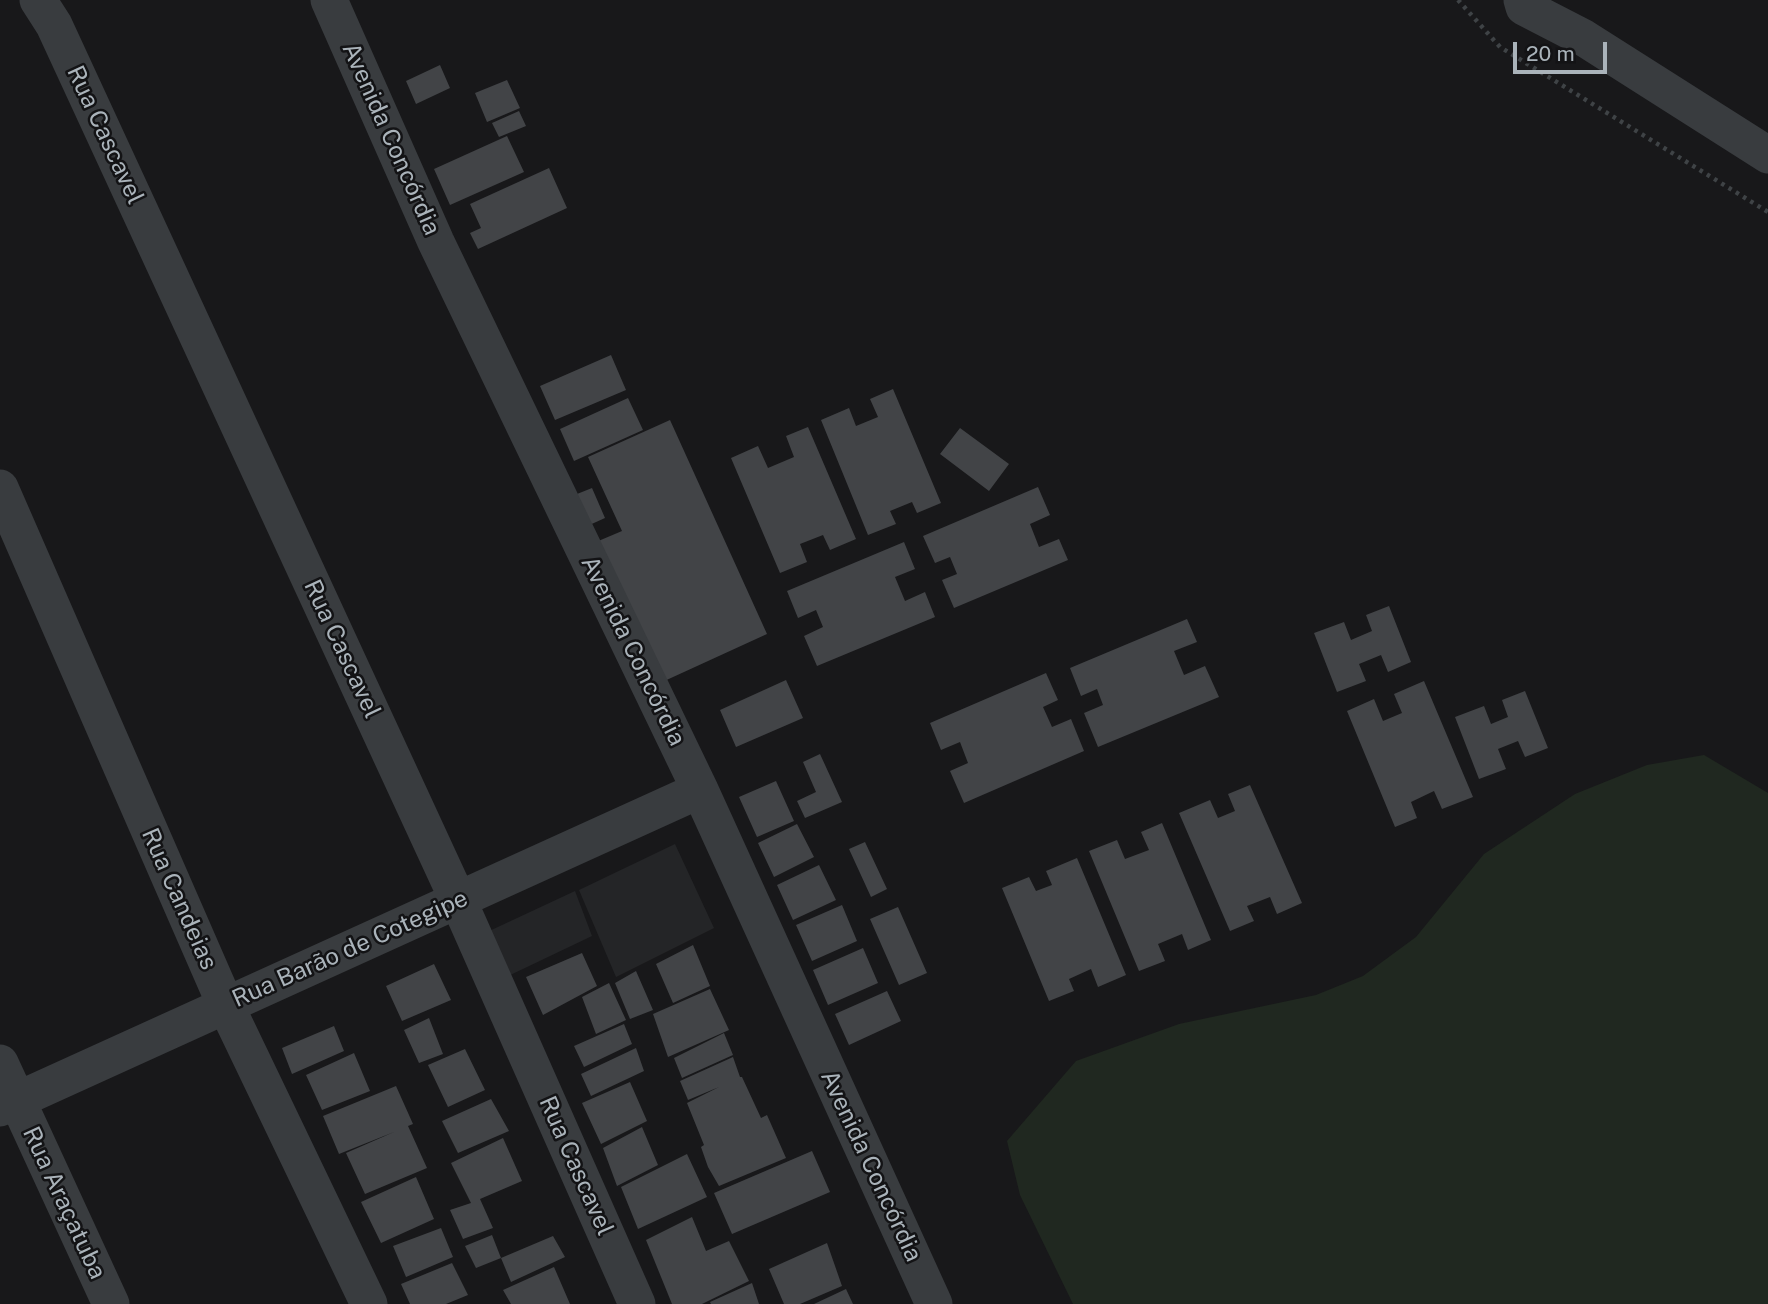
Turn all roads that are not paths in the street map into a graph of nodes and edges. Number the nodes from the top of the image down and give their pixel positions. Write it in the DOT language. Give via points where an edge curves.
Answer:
graph roads {
  1 [pos="38,0"];
  2 [pos="329,0"];
  3 [pos="1573,0"];
  4 [pos="1523,3"];
  5 [pos="1584,38"];
  6 [pos="1768,155"];
  7 [pos="0,488"];
  8 [pos="699,790"];
  9 [pos="458,900"];
  10 [pos="226,1006"];
  11 [pos="0,1063"];
  12 [pos="8,1104"];
  13 [pos="111,1304"];
  14 [pos="369,1304"];
  15 [pos="637,1304"];
  16 [pos="934,1304"];
  1 -- 9 [label="street, Rua Cascavel" via="54,25"];
  2 -- 8 [label="street, Avenida Concórdia" via="436,242"];
  3 -- 5 [label="street"];
  4 -- 5 [label="street"];
  5 -- 6 [label="street"];
  7 -- 10 [label="street, Rua Candeias"];
  8 -- 9 [label="street, Rua Barão de Cotegipe"];
  8 -- 16 [label="street, Avenida Concórdia"];
  9 -- 10 [label="street, Rua Barão de Cotegipe"];
  9 -- 15 [label="street, Rua Cascavel"];
  10 -- 12 [label="street, Rua Barão de Cotegipe"];
  10 -- 14 [label="street, Rua Candeias"];
  11 -- 12 [label="street, Rua Araçatuba"];
  12 -- 13 [label="street, Rua Araçatuba"];
}
